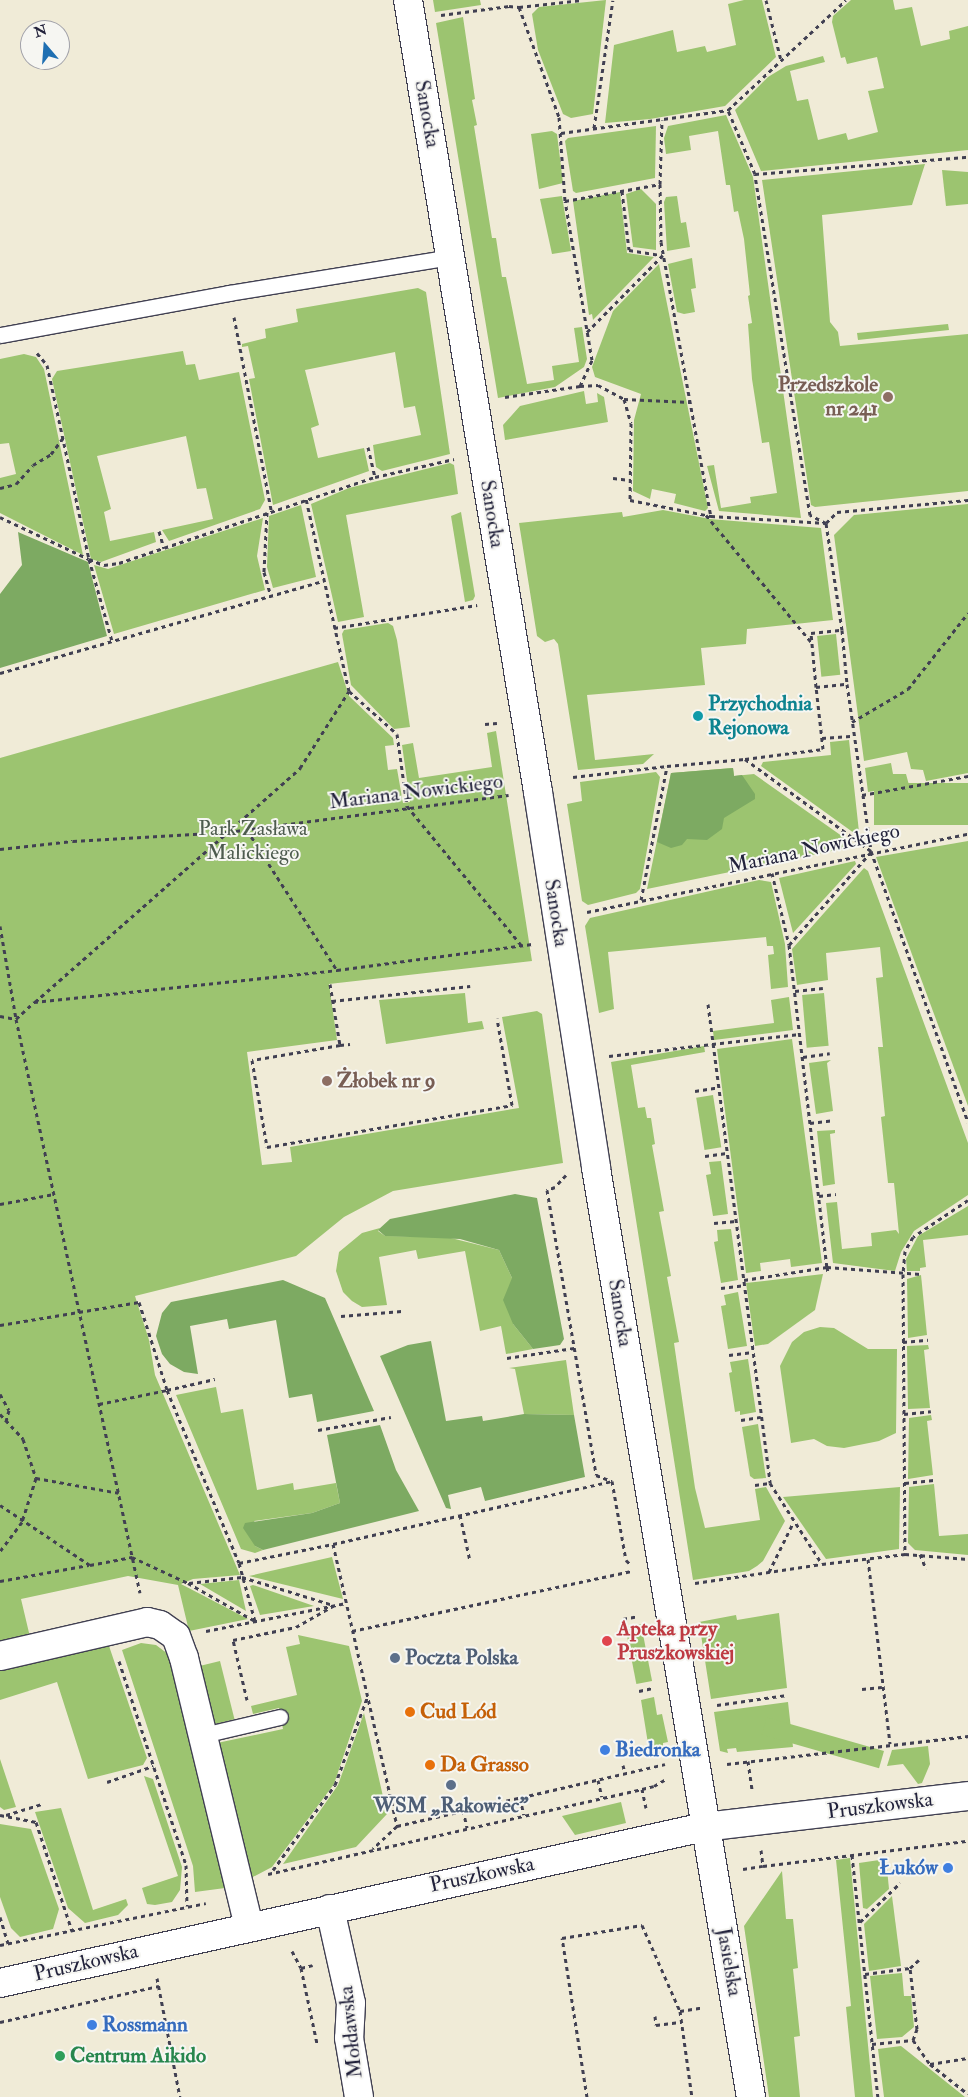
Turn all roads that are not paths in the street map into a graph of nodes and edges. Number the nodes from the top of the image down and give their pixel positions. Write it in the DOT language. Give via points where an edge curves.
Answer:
graph roads {
  1 [pos="408,0"];
  2 [pos="452,257"];
  3 [pos="0,335"];
  4 [pos="0,1656"];
  5 [pos="280,1717"];
  6 [pos="203,1736"];
  7 [pos="968,1796"];
  8 [pos="704,1827"];
  9 [pos="330,1909"];
  10 [pos="249,1927"];
  11 [pos="0,1983"];
  12 [pos="359,2097"];
  13 [pos="751,2097"];
  1 -- 2 [label="street, Sanocka"];
  2 -- 3 [label="lane" via="229,292"];
  2 -- 8 [label="street, Sanocka"];
  4 -- 6 [label="street" via="147,1622 160,1625 176,1636"];
  5 -- 6 [label="lane"];
  6 -- 10 [label="street"];
  7 -- 8 [label="street, Pruszkowska"];
  8 -- 9 [label="street, Pruszkowska"];
  8 -- 13 [label="street, Jasielska"];
  9 -- 10 [label="street, Pruszkowska"];
  9 -- 12 [label="street, Mołdawska" via="351,2003 349,2038"];
  10 -- 11 [label="street, Pruszkowska"];
}
